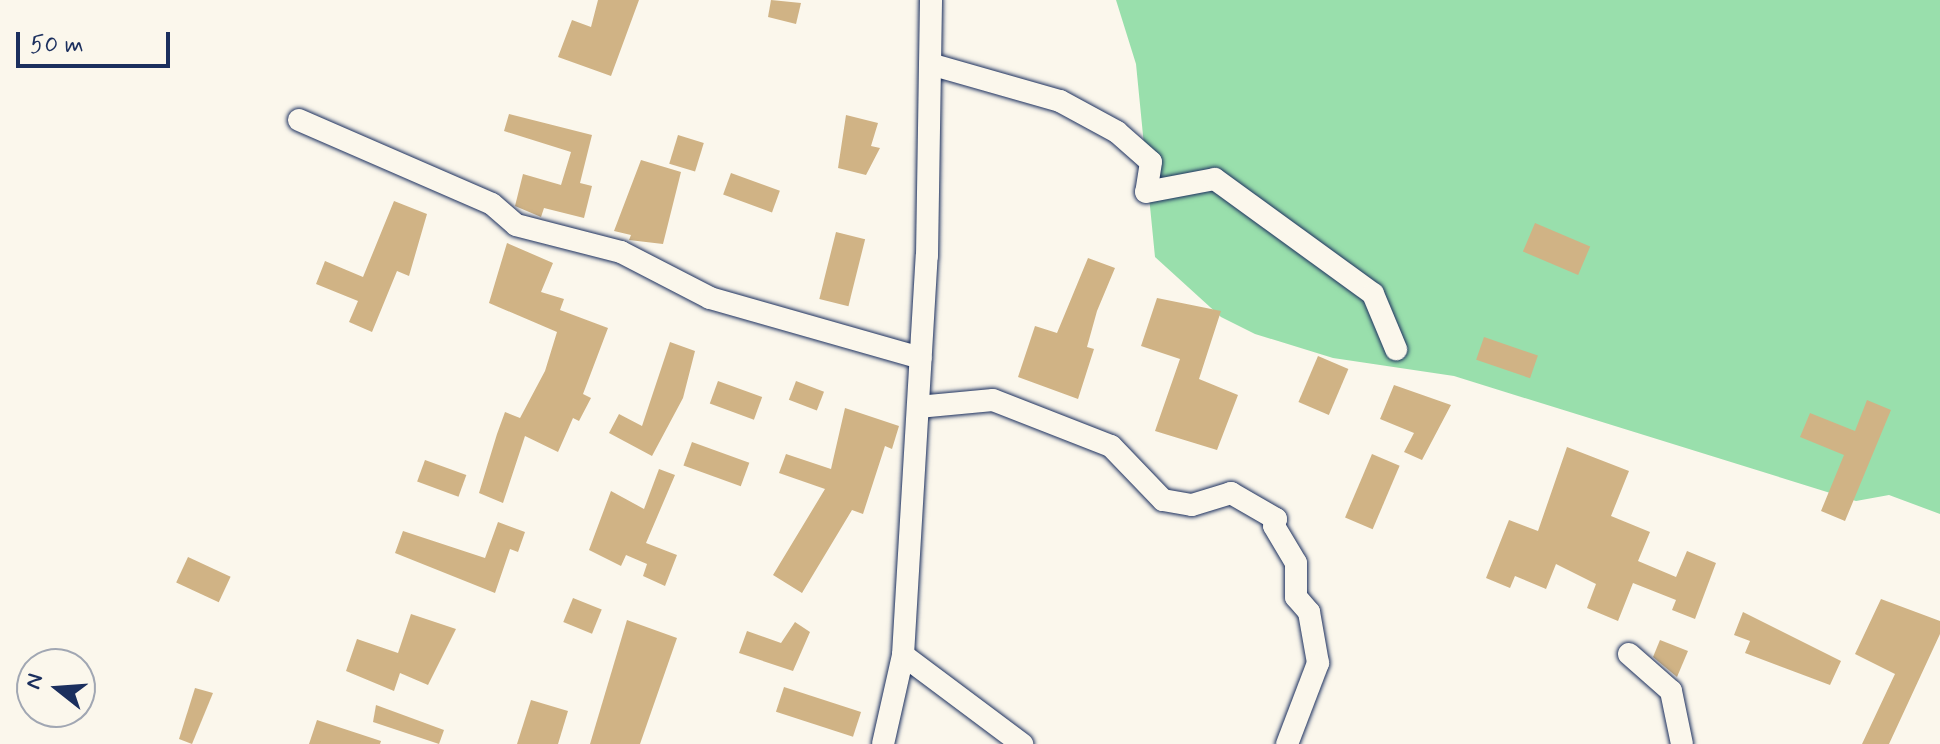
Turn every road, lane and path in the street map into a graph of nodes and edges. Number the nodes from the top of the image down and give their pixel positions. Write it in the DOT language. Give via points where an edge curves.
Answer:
graph roads {
  1 [pos="931,0"];
  2 [pos="930,64"];
  3 [pos="299,120"];
  4 [pos="1396,349"];
  5 [pos="921,358"];
  6 [pos="918,407"];
  7 [pos="1629,654"];
  8 [pos="903,655"];
  9 [pos="883,744"];
  10 [pos="1022,744"];
  11 [pos="1287,744"];
  12 [pos="1682,744"];
  1 -- 2 [label="street"];
  2 -- 4 [label="street" via="1060,101 1117,132 1151,162 1146,192 1215,179 1373,294"];
  2 -- 5 [label="street"];
  3 -- 5 [label="street" via="492,204 516,225 621,252 710,298"];
  5 -- 6 [label="street"];
  6 -- 8 [label="street"];
  6 -- 11 [label="street" via="993,400 1111,446 1163,500 1192,505 1231,493 1276,519 1274,526 1296,563 1296,597 1309,612 1318,663"];
  7 -- 12 [label="street" via="1671,691"];
  8 -- 9 [label="street"];
  8 -- 10 [label="street"];
}
